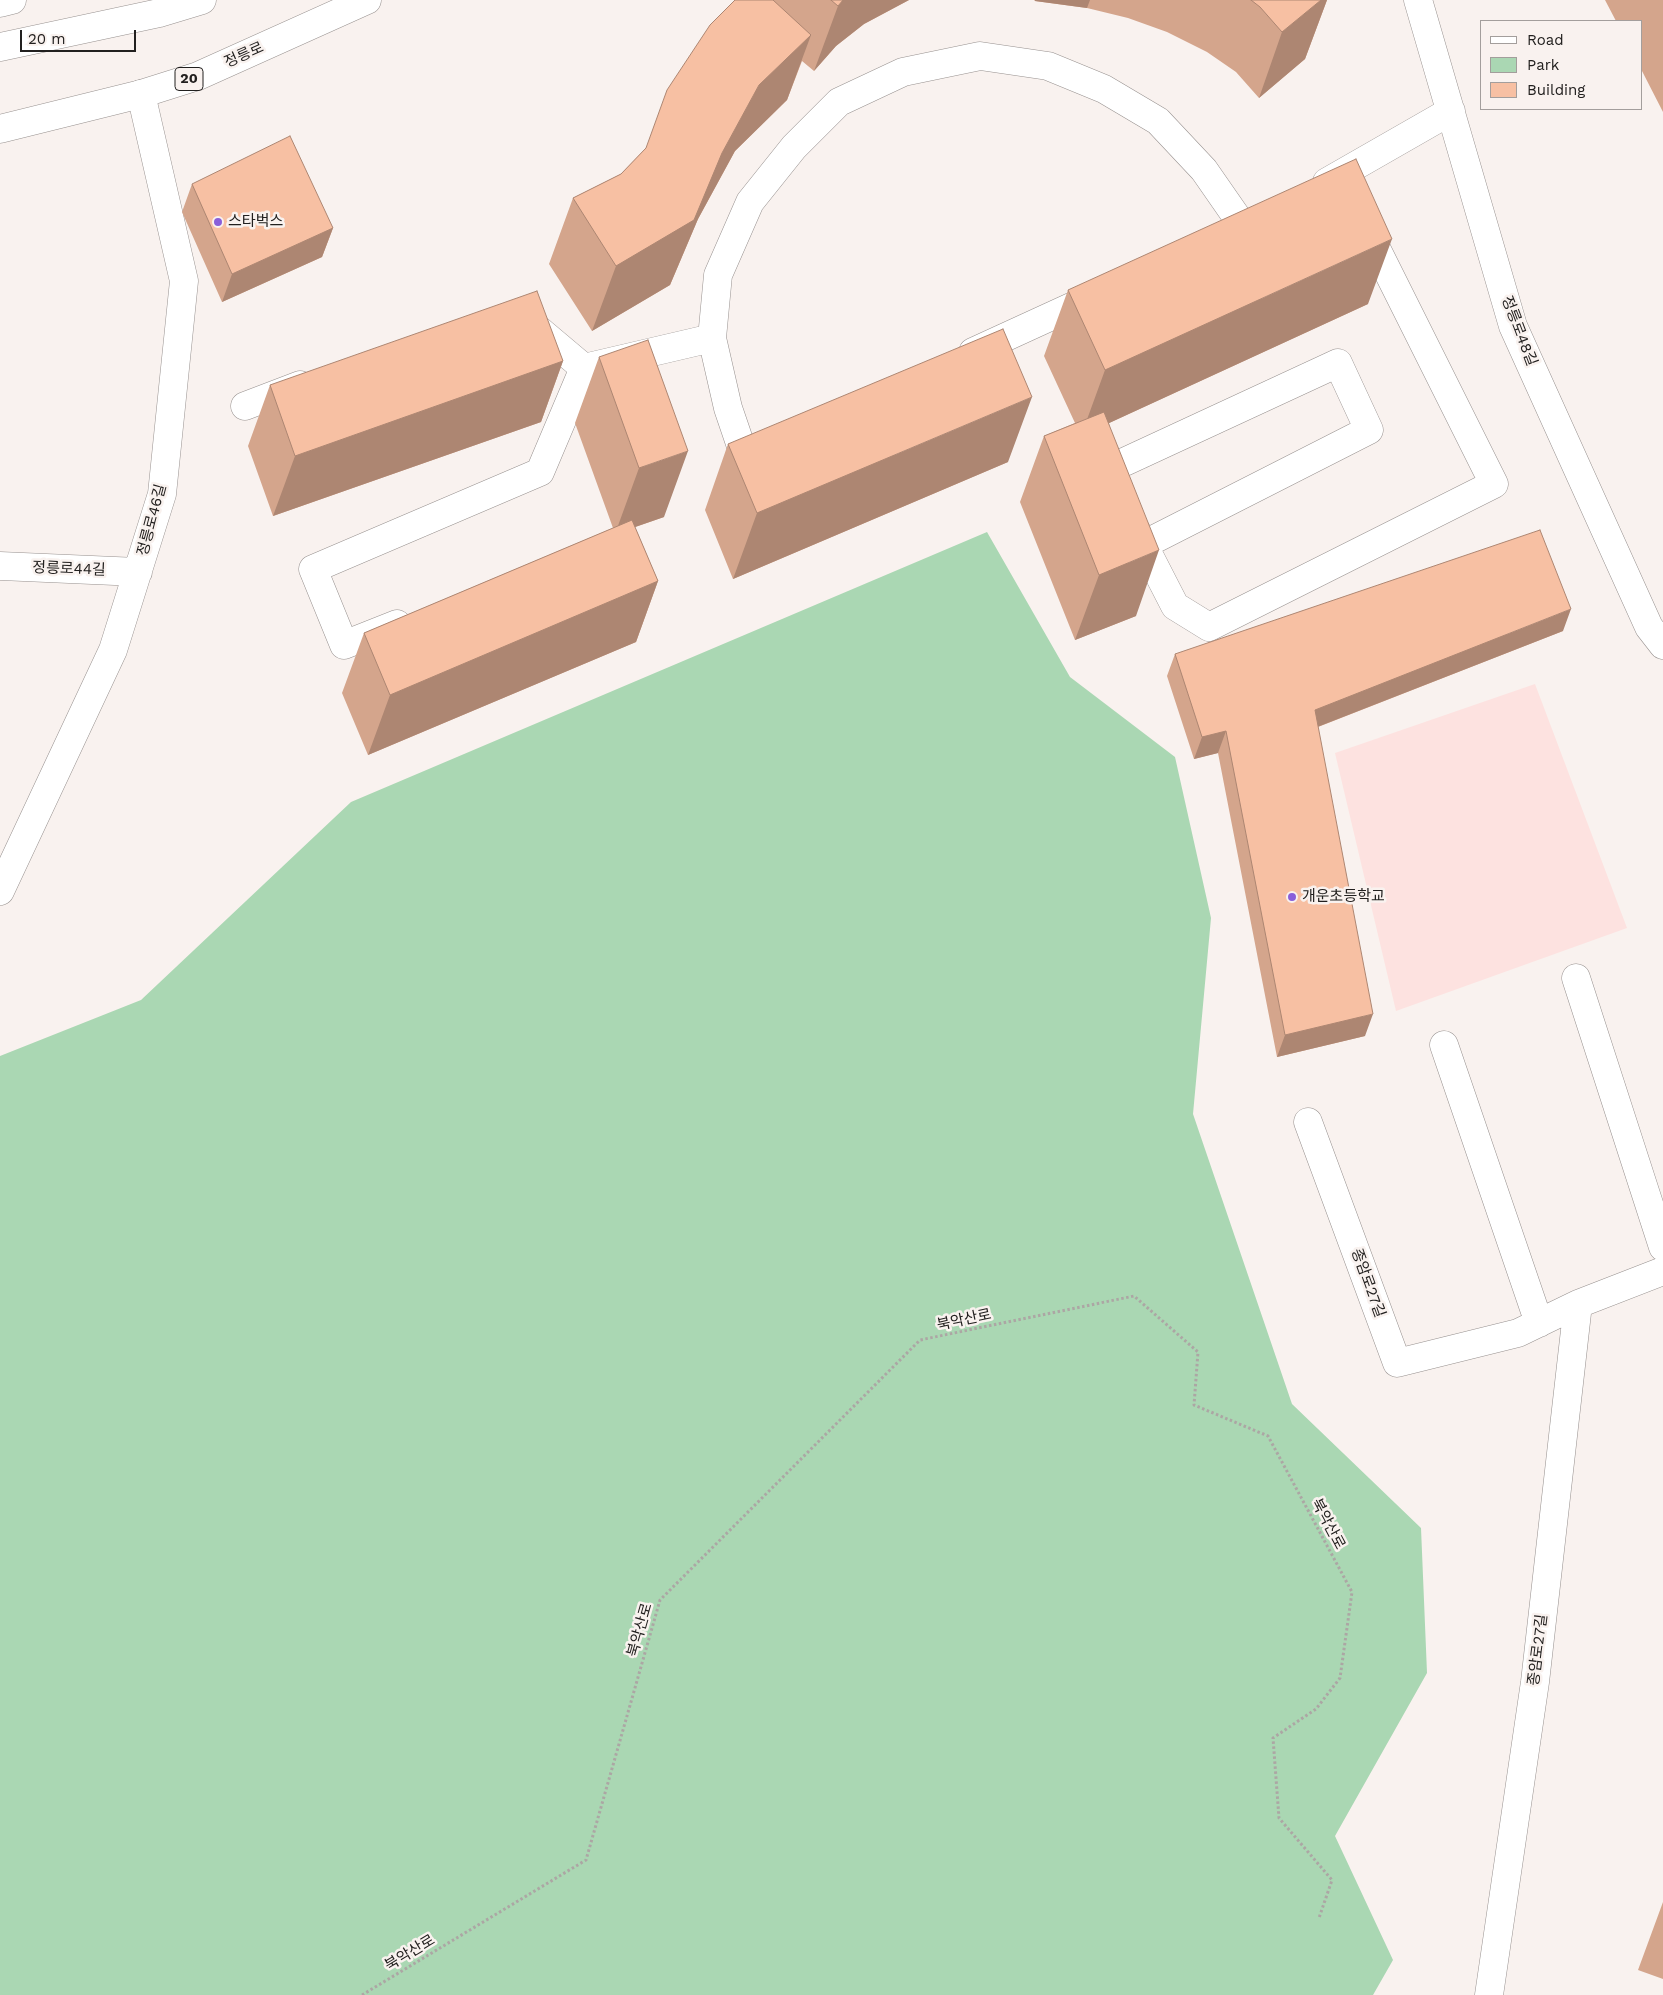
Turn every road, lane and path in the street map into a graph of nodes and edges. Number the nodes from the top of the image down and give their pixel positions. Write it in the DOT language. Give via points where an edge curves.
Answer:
graph roads {
  1 [pos="12,0"];
  2 [pos="202,0"];
  3 [pos="368,0"];
  4 [pos="1418,0"];
  5 [pos="0,2"];
  6 [pos="0,47"];
  7 [pos="141,94"];
  8 [pos="1451,110"];
  9 [pos="0,129"];
  10 [pos="1340,175"];
  11 [pos="1305,194"];
  12 [pos="1270,214"];
  13 [pos="1117,286"];
  14 [pos="509,305"];
  15 [pos="712,338"];
  16 [pos="953,360"];
  17 [pos="584,368"];
  18 [pos="327,374"];
  19 [pos="245,406"];
  20 [pos="789,434"];
  21 [pos="1143,545"];
  22 [pos="0,566"];
  23 [pos="138,572"];
  24 [pos="417,615"];
  25 [pos="1663,645"];
  26 [pos="0,891"];
  27 [pos="1576,978"];
  28 [pos="1444,1045"];
  29 [pos="1308,1122"];
  30 [pos="1663,1247"];
  31 [pos="1663,1271"];
  32 [pos="1578,1304"];
  33 [pos="1539,1323"];
  34 [pos="1318,1918"];
  35 [pos="362,1995"];
  36 [pos="1489,1995"];
  1 -- 5 [label="main road"];
  2 -- 6 [label="main road" via="159,14"];
  3 -- 7 [label="main road, 정릉로 / 20" via="198,76"];
  4 -- 8 [label="main road, 정릉로48길"];
  7 -- 9 [label="main road, 정릉로 / 20"];
  7 -- 23 [label="main road, 정릉로46길" via="184,281 162,494"];
  8 -- 10 [label="main road"];
  8 -- 25 [label="main road, 정릉로48길" via="1513,326 1649,627"];
  10 -- 11 [label="main road"];
  10 -- 21 [label="main road" via="1494,484 1209,627 1175,606"];
  12 -- 15 [label="main road" via="1236,233 1204,170 1158,121 1104,90 1048,66 980,56 903,72 839,102 794,148 750,202 718,275"];
  13 -- 16 [label="main road"];
  14 -- 17 [label="main road"];
  15 -- 17 [label="main road"];
  15 -- 20 [label="main road" via="728,408 744,455"];
  17 -- 24 [label="main road" via="540,472 313,569 344,645"];
  18 -- 19 [label="main road"];
  21 -- 21 [label="main road" via="1107,470 1338,363 1369,430"];
  22 -- 23 [label="main road, 정릉로44길"];
  23 -- 26 [label="main road, 정릉로46길" via="113,650"];
  27 -- 30 [label="main road"];
  28 -- 33 [label="main road"];
  29 -- 33 [label="main road, 종암로27길" via="1397,1363 1518,1333"];
  31 -- 32 [label="main road, 종암로27길"];
  32 -- 33 [label="main road, 종암로27길"];
  32 -- 36 [label="main road, 종암로27길" via="1535,1682"];
  34 -- 35 [label="path, 북악산로" via="1332,1880 1279,1818 1273,1738 1316,1709 1340,1678 1352,1592 1268,1436 1194,1405 1198,1352 1134,1296 920,1340 660,1600 586,1860"];
}
